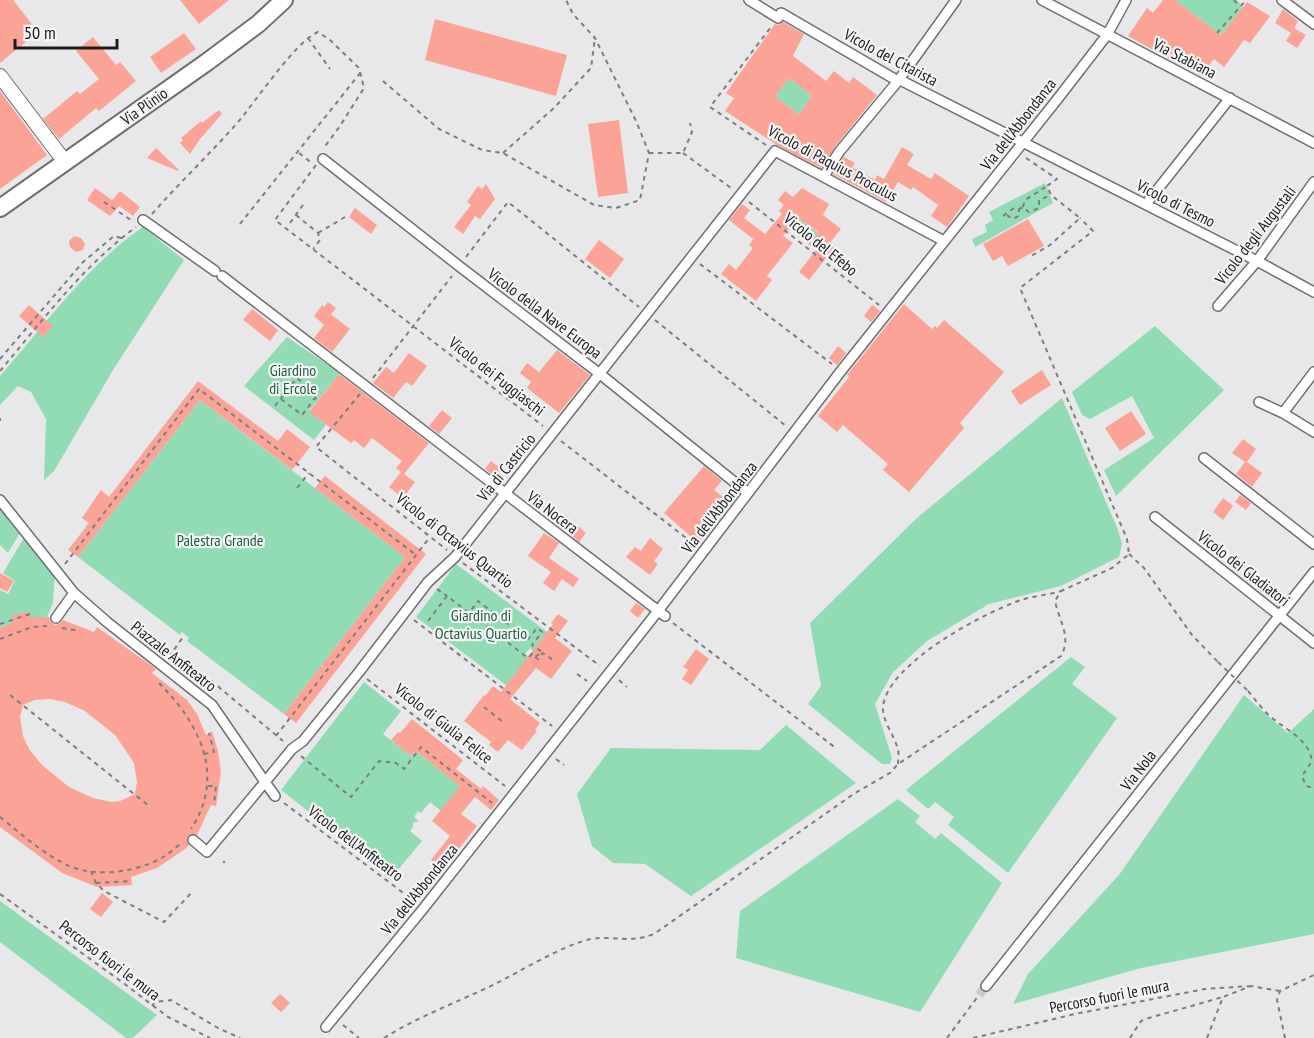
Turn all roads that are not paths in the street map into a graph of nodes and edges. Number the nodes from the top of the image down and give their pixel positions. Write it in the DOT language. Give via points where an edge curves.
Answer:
graph roads {
  1 [pos="284,0"];
  2 [pos="749,0"];
  3 [pos="956,0"];
  4 [pos="1042,0"];
  5 [pos="1126,0"];
  6 [pos="1282,0"];
  7 [pos="1314,24"];
  8 [pos="1107,35"];
  9 [pos="0,76"];
  10 [pos="898,81"];
  11 [pos="1227,102"];
  12 [pos="1023,142"];
  13 [pos="1314,143"];
  14 [pos="775,151"];
  15 [pos="322,159"];
  16 [pos="65,162"];
  17 [pos="824,176"];
  18 [pos="1314,182"];
  19 [pos="1146,204"];
  20 [pos="0,208"];
  21 [pos="143,220"];
  22 [pos="944,241"];
  23 [pos="1257,261"];
  24 [pos="1314,292"];
  25 [pos="1218,306"];
  26 [pos="1314,372"];
  27 [pos="600,374"];
  28 [pos="1259,402"];
  29 [pos="1283,413"];
  30 [pos="1314,432"];
  31 [pos="1204,458"];
  32 [pos="503,493"];
  33 [pos="748,493"];
  34 [pos="0,500"];
  35 [pos="1155,517"];
  36 [pos="1314,544"];
  37 [pos="1314,572"];
  38 [pos="74,593"];
  39 [pos="661,614"];
  40 [pos="1279,615"];
  41 [pos="57,622"];
  42 [pos="1314,643"];
  43 [pos="265,782"];
  44 [pos="275,796"];
  45 [pos="189,838"];
  46 [pos="986,986"];
  47 [pos="326,1027"];
  1 -- 16 [label="street, Via Plinio" via="207,62"];
  2 -- 10 [label="street, Vicolo del Citarista" via="778,18 781,13"];
  3 -- 10 [label="street"];
  4 -- 8 [label="street, Via Stabiana"];
  5 -- 8 [label="street, Via dell'Abbondanza"];
  6 -- 7 [label="street"];
  8 -- 11 [label="street, Via Stabiana"];
  8 -- 12 [label="street, Via dell'Abbondanza"];
  9 -- 16 [label="street"];
  10 -- 12 [label="street, Vicolo del Citarista"];
  10 -- 17 [label="street"];
  11 -- 13 [label="street, Via Stabiana"];
  11 -- 19 [label="street"];
  12 -- 19 [label="street, Vicolo di Tesmo"];
  12 -- 22 [label="street, Via dell'Abbondanza"];
  14 -- 17 [label="street, Vicolo di Paquius Proculus"];
  14 -- 27 [label="street, Via di Castricio"];
  15 -- 27 [label="street, Vicolo della Nave Europa"];
  16 -- 20 [label="street, Via Plinio"];
  17 -- 22 [label="street, Vicolo di Paquius Proculus"];
  18 -- 23 [label="street, Vicolo degli Augustali"];
  19 -- 23 [label="street, Vicolo di Tesmo"];
  21 -- 32 [label="street, Via Nocera" via="219,273"];
  22 -- 33 [label="street, Via dell'Abbondanza"];
  23 -- 24 [label="street, Vicolo di Tesmo"];
  23 -- 25 [label="street, Vicolo degli Augustali"];
  26 -- 29 [label="street"];
  27 -- 32 [label="street, Via di Castricio"];
  27 -- 33 [label="street, Vicolo della Nave Europa"];
  28 -- 29 [label="street"];
  29 -- 30 [label="street"];
  31 -- 36 [label="street"];
  32 -- 39 [label="street, Via Nocera"];
  32 -- 43 [label="street, Via di Castricio" via="345,690"];
  33 -- 39 [label="street, Via dell'Abbondanza"];
  34 -- 38 [label="street, Piazzale Anfiteatro"];
  35 -- 40 [label="street, Vicolo dei Gladiatori"];
  37 -- 40 [label="street, Via Nola"];
  38 -- 41 [label="street"];
  38 -- 43 [label="street, Piazzale Anfiteatro" via="212,705"];
  39 -- 47 [label="street, Via dell'Abbondanza" via="609,673"];
  40 -- 42 [label="street, Vicolo dei Gladiatori"];
  40 -- 46 [label="street, Via Nola"];
  43 -- 44 [label="street"];
  43 -- 45 [label="street, Via di Castricio" via="207,852"];
}
